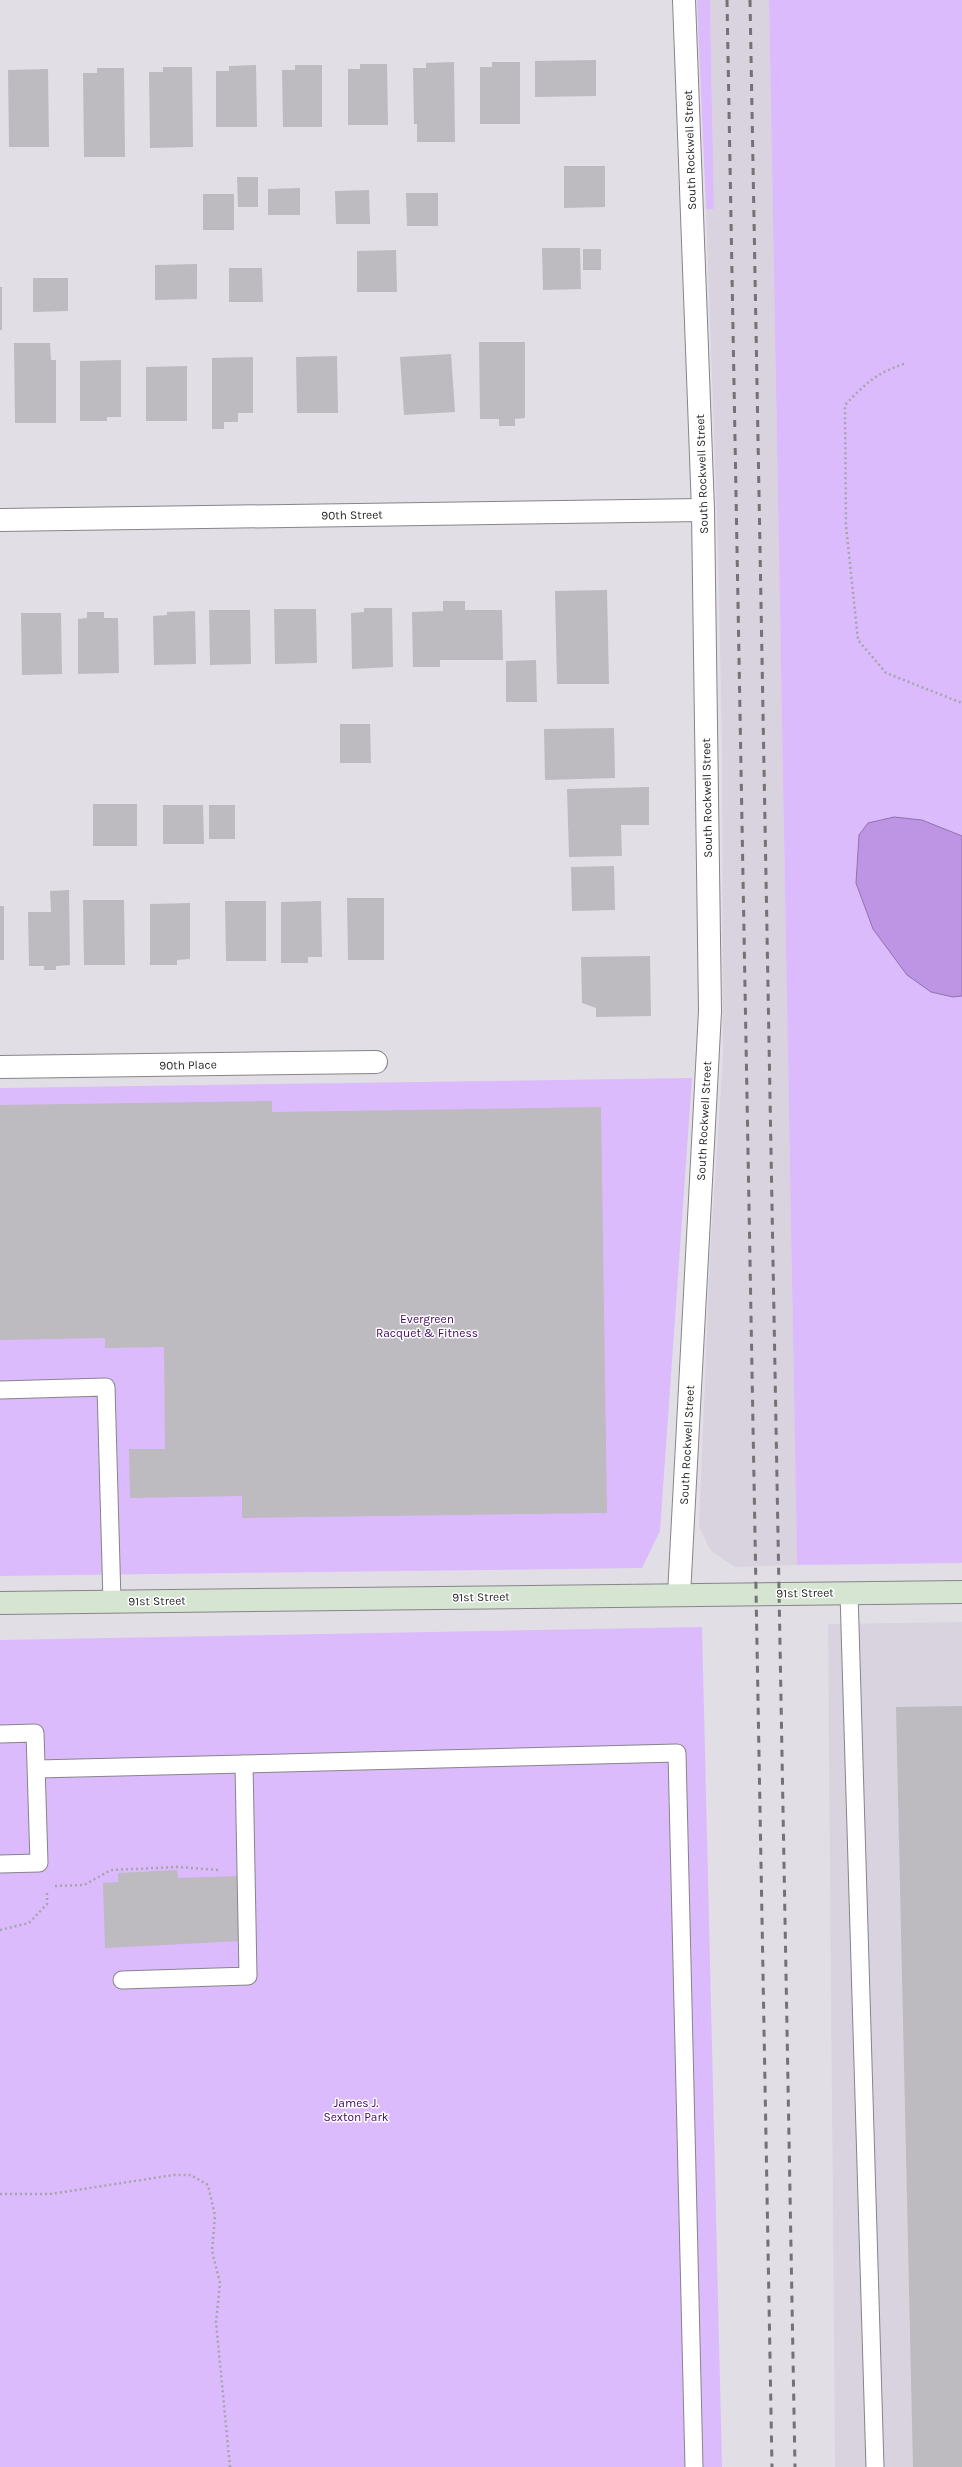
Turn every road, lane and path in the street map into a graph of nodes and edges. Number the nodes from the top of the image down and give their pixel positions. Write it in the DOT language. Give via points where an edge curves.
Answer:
graph roads {
  1 [pos="684,0"];
  2 [pos="904,364"];
  3 [pos="703,510"];
  4 [pos="0,520"];
  5 [pos="962,703"];
  6 [pos="376,1062"];
  7 [pos="0,1068"];
  8 [pos="0,1390"];
  9 [pos="962,1592"];
  10 [pos="849,1593"];
  11 [pos="679,1595"];
  12 [pos="112,1601"];
  13 [pos="0,1602"];
  14 [pos="0,1734"];
  15 [pos="244,1764"];
  16 [pos="37,1769"];
  17 [pos="0,1864"];
  18 [pos="226,1870"];
  19 [pos="0,1930"];
  20 [pos="122,1980"];
  21 [pos="0,2194"];
  22 [pos="230,2467"];
  23 [pos="694,2467"];
  24 [pos="875,2467"];
  1 -- 3 [label="street, South Rockwell Street"];
  2 -- 5 [label="path" via="887,369 870,379 845,404 846,526 858,640 886,673"];
  3 -- 4 [label="street, 90th Street"];
  3 -- 11 [label="street, South Rockwell Street" via="710,1011"];
  6 -- 7 [label="street, 90th Place"];
  8 -- 12 [label="lane" via="106,1387"];
  9 -- 10 [label="street, 91st Street"];
  10 -- 11 [label="street, 91st Street"];
  10 -- 24 [label="lane"];
  11 -- 12 [label="street, 91st Street"];
  12 -- 13 [label="street, 91st Street"];
  14 -- 16 [label="lane" via="35,1733"];
  15 -- 16 [label="lane"];
  15 -- 20 [label="lane" via="248,1976"];
  15 -- 23 [label="lane" via="677,1753"];
  16 -- 17 [label="lane" via="39,1863"];
  18 -- 19 [label="path" via="178,1867 111,1870 84,1885 47,1886 47,1904 30,1923"];
  21 -- 22 [label="path" via="50,2194 174,2174 191,2175 208,2185 215,2216 212,2251 220,2283 216,2322"];
}
